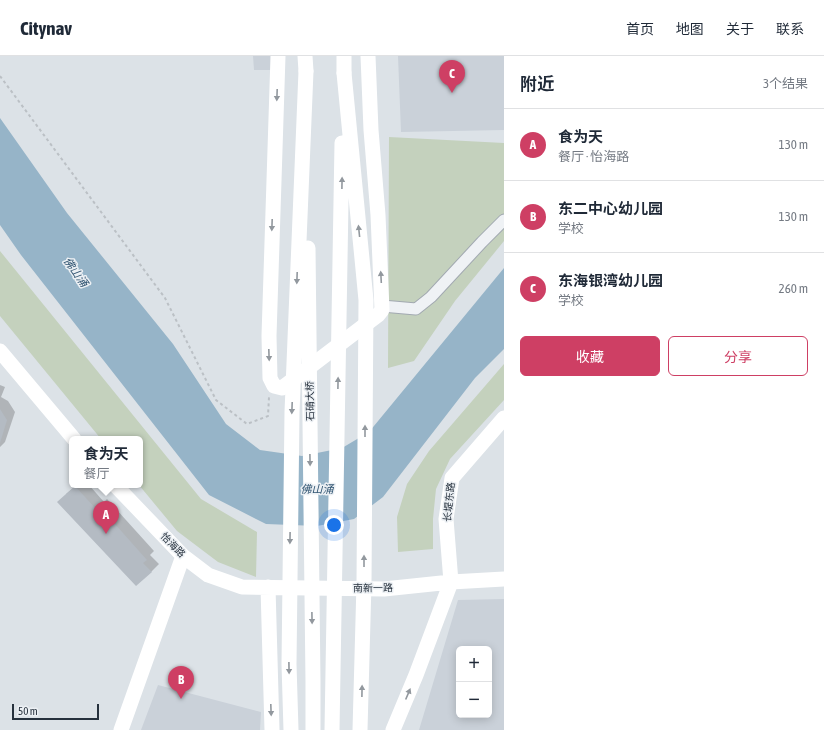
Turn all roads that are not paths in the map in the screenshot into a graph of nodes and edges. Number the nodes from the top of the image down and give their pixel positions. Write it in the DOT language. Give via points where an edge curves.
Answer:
graph roads {
  1 [pos="278,56"];
  2 [pos="305,56"];
  3 [pos="344,56"];
  4 [pos="368,56"];
  5 [pos="306,71"];
  6 [pos="344,73"];
  7 [pos="504,220"];
  8 [pos="382,306"];
  9 [pos="0,351"];
  10 [pos="504,418"];
  11 [pos="71,436"];
  12 [pos="118,488"];
  13 [pos="183,556"];
  14 [pos="504,579"];
  15 [pos="451,582"];
  16 [pos="242,587"];
  17 [pos="268,588"];
  18 [pos="121,730"];
  19 [pos="272,730"];
  20 [pos="291,730"];
  21 [pos="313,730"];
  22 [pos="332,730"];
  23 [pos="360,730"];
  24 [pos="394,730"];
  1 -- 8 [label="main road, one-way" via="269,336 270,378 274,386 282,388 378,316"];
  2 -- 5 [label="main road"];
  3 -- 6 [label="main road"];
  8 -- 4 [label="main road, one-way"];
  5 -- 20 [label="main road, one-way, bridge" via="292,412 289,656"];
  5 -- 21 [label="main road, 石𬒔大桥, one-way, bridge"];
  22 -- 6 [label="main road, one-way, bridge"];
  23 -- 6 [label="main road, one-way, bridge" via="366,300"];
  7 -- 8 [label="street" via="431,297 416,309"];
  9 -- 11 [label="main road"];
  10 -- 15 [label="main road, 长堤东路" via="452,478 446,519"];
  12 -- 13 [label="main road, 怡海路"];
  13 -- 16 [label="main road, 怡海路" via="208,575"];
  13 -- 18 [label="main road"];
  14 -- 15 [label="main road, 南新一路"];
  15 -- 17 [label="main road, 南新一路" via="384,589"];
  24 -- 15 [label="main road, one-way"];
  16 -- 17 [label="main road, 南新一路"];
  17 -- 19 [label="main road, one-way"];
}
